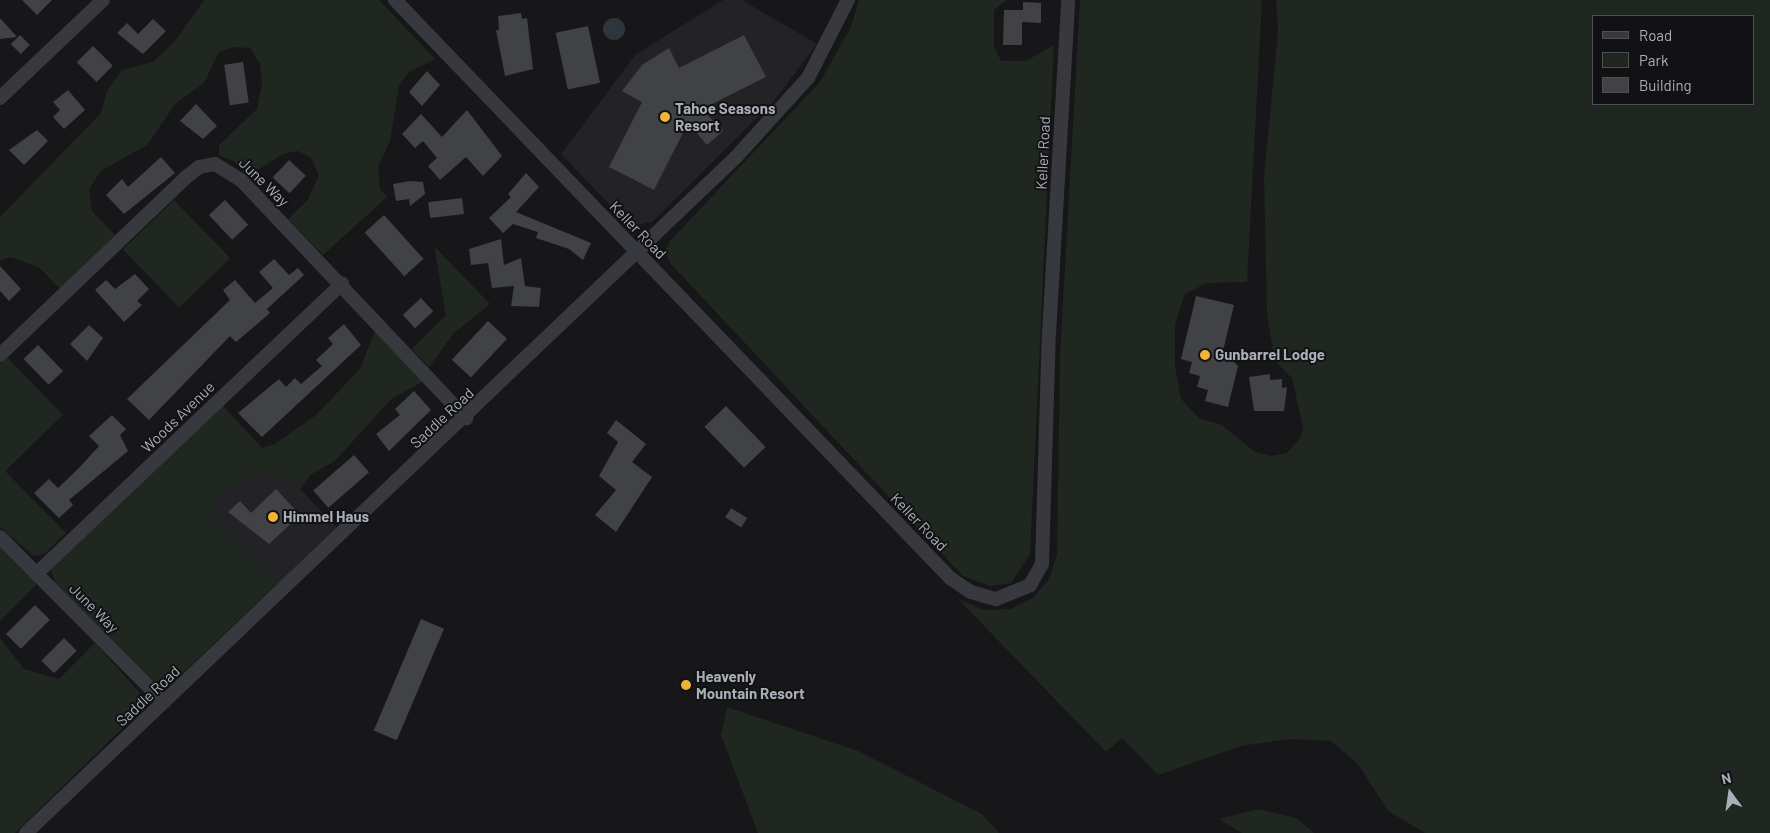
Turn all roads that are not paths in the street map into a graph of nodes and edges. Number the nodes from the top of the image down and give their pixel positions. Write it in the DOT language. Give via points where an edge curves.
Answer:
graph roads {
  1 [pos="103,0"];
  2 [pos="395,0"];
  3 [pos="848,0"];
  4 [pos="1068,0"];
  5 [pos="0,98"];
  6 [pos="638,254"];
  7 [pos="342,284"];
  8 [pos="0,355"];
  9 [pos="466,418"];
  10 [pos="0,537"];
  11 [pos="36,574"];
  12 [pos="164,702"];
  13 [pos="26,833"];
  1 -- 5 [label="street"];
  2 -- 6 [label="street, Keller Road"];
  3 -- 6 [label="street, Saddle Road" via="808,78"];
  4 -- 6 [label="street, Keller Road" via="1049,334 1044,539 1042,564 1030,586 996,599 971,592 950,578"];
  6 -- 9 [label="street, Saddle Road"];
  7 -- 8 [label="street, June Way" via="241,180 215,164 199,168 185,178"];
  7 -- 9 [label="street, June Way"];
  7 -- 11 [label="street, Woods Avenue"];
  9 -- 12 [label="street, Saddle Road"];
  10 -- 11 [label="street, June Way"];
  11 -- 12 [label="street, June Way"];
  12 -- 13 [label="street, Saddle Road"];
}
